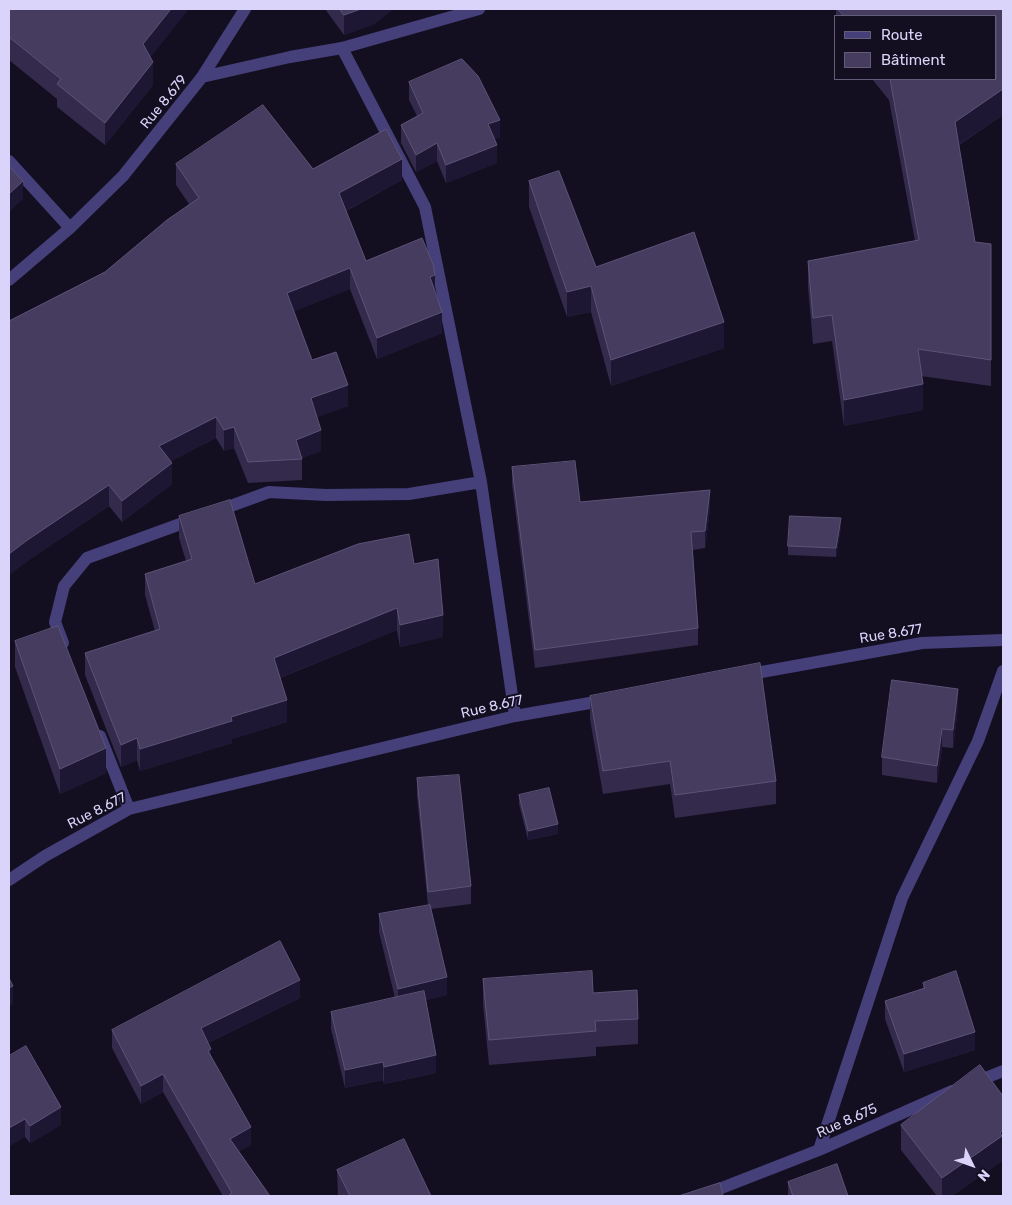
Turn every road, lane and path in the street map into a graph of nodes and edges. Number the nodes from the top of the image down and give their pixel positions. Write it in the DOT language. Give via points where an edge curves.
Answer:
graph roads {
  1 [pos="245,9"];
  2 [pos="479,9"];
  3 [pos="342,48"];
  4 [pos="202,78"];
  5 [pos="9,161"];
  6 [pos="70,228"];
  7 [pos="9,280"];
  8 [pos="481,482"];
  9 [pos="1003,640"];
  10 [pos="69,657"];
  11 [pos="1003,671"];
  12 [pos="734,676"];
  13 [pos="620,697"];
  14 [pos="515,716"];
  15 [pos="94,720"];
  16 [pos="129,809"];
  17 [pos="9,880"];
  18 [pos="1003,1071"];
  19 [pos="819,1150"];
  20 [pos="701,1196"];
  1 -- 4 [label="street"];
  2 -- 3 [label="street, Rue 8.679"];
  3 -- 4 [label="street, Rue 8.679"];
  3 -- 8 [label="street" via="425,207"];
  4 -- 6 [label="street, Rue 8.679" via="123,176"];
  5 -- 6 [label="street"];
  6 -- 7 [label="street, Rue 8.679"];
  8 -- 10 [label="street" via="409,494 269,492 87,558 64,586 55,622"];
  8 -- 14 [label="street"];
  9 -- 12 [label="street, Rue 8.677" via="922,643"];
  11 -- 19 [label="street" via="978,741 902,898"];
  13 -- 14 [label="street, Rue 8.677"];
  14 -- 16 [label="street, Rue 8.677"];
  15 -- 16 [label="street"];
  16 -- 17 [label="street, Rue 8.677"];
  18 -- 19 [label="street, Rue 8.675"];
  19 -- 20 [label="street, Rue 8.675"];
}
